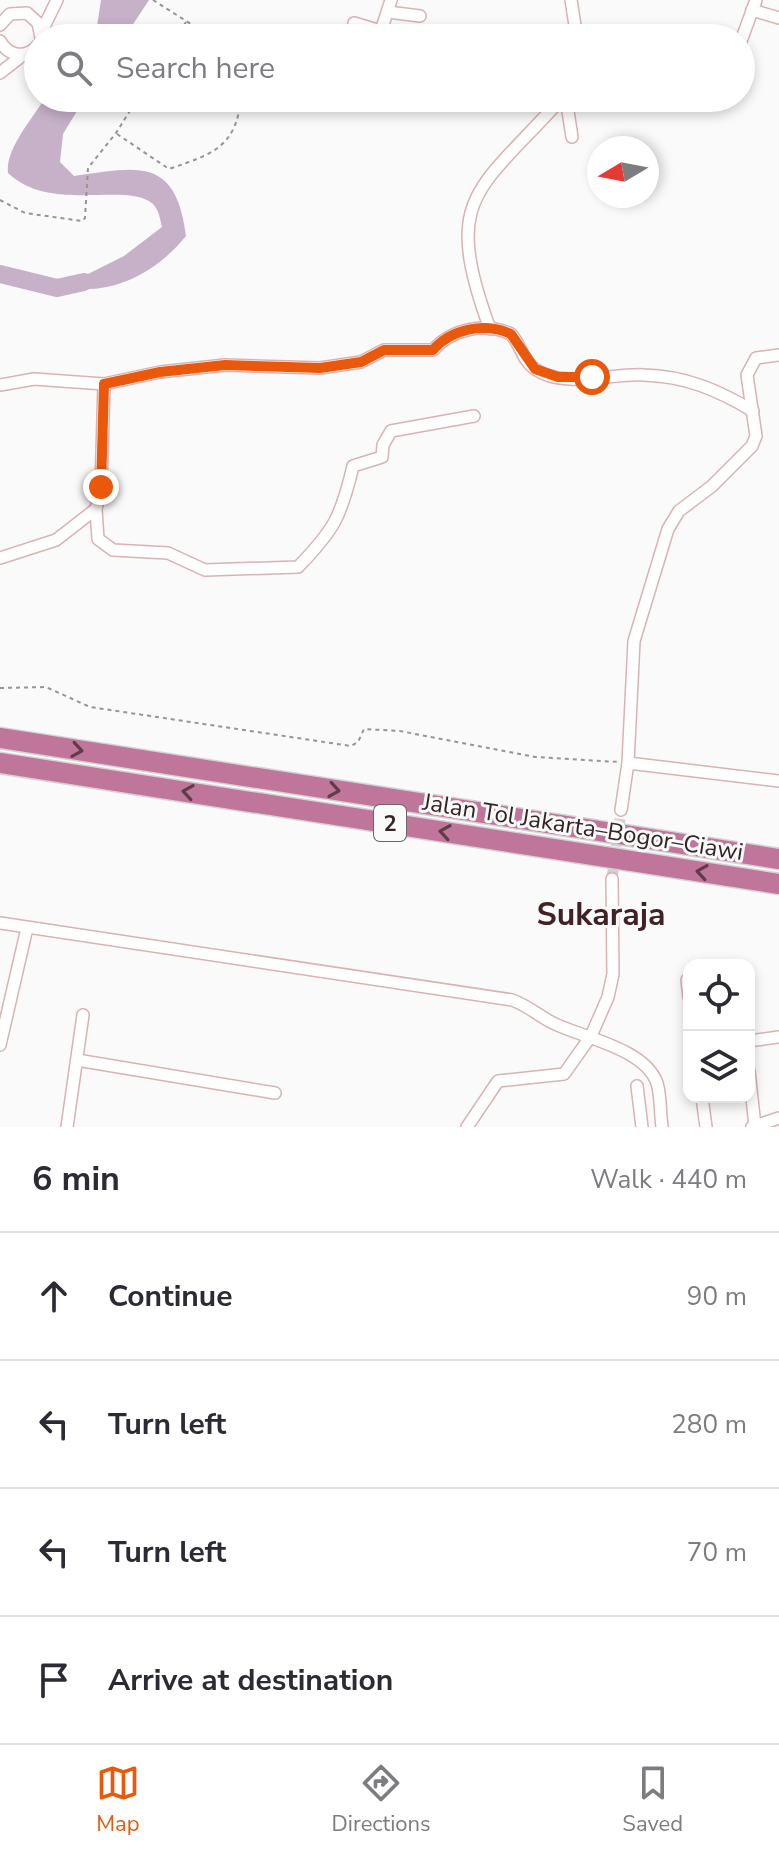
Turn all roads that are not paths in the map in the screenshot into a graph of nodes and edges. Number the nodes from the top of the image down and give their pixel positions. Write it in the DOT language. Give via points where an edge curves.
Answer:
graph roads {
  1 [pos="29,0"];
  2 [pos="57,0"];
  3 [pos="571,0"];
  4 [pos="754,5"];
  5 [pos="389,6"];
  6 [pos="22,12"];
  7 [pos="420,16"];
  8 [pos="779,18"];
  9 [pos="354,23"];
  10 [pos="36,24"];
  11 [pos="47,24"];
  12 [pos="357,24"];
  13 [pos="575,24"];
  14 [pos="747,24"];
  15 [pos="0,25"];
  16 [pos="0,41"];
  17 [pos="24,55"];
  18 [pos="0,73"];
  19 [pos="551,112"];
  20 [pos="567,112"];
  21 [pos="572,137"];
  22 [pos="490,329"];
  23 [pos="779,355"];
  24 [pos="104,384"];
  25 [pos="0,385"];
  26 [pos="753,411"];
  27 [pos="474,416"];
  28 [pos="96,509"];
  29 [pos="0,558"];
  30 [pos="0,738"];
  31 [pos="0,763"];
  32 [pos="628,763"];
  33 [pos="779,781"];
  34 [pos="621,810"];
  35 [pos="779,859"];
  36 [pos="612,879"];
  37 [pos="779,884"];
  38 [pos="0,923"];
  39 [pos="27,928"];
  40 [pos="83,1015"];
  41 [pos="591,1036"];
  42 [pos="779,1037"];
  43 [pos="755,1040"];
  44 [pos="0,1045"];
  45 [pos="77,1060"];
  46 [pos="637,1086"];
  47 [pos="275,1093"];
  48 [pos="703,1103"];
  49 [pos="752,1103"];
  50 [pos="779,1118"];
  51 [pos="754,1126"];
  52 [pos="68,1127"];
  53 [pos="467,1127"];
  54 [pos="642,1127"];
  55 [pos="662,1127"];
  56 [pos="706,1127"];
  1 -- 6 [label="street"];
  2 -- 11 [label="street"];
  3 -- 13 [label="street"];
  4 -- 8 [label="street"];
  4 -- 14 [label="street"];
  5 -- 7 [label="street"];
  6 -- 10 [label="street"];
  6 -- 15 [label="street" via="7,16"];
  9 -- 12 [label="street"];
  16 -- 17 [label="street" via="9,52"];
  17 -- 18 [label="street"];
  19 -- 22 [label="street" via="483,183 471,205 469,253"];
  20 -- 21 [label="street"];
  22 -- 24 [label="street" via="449,334 433,350 384,350 320,368 225,365"];
  22 -- 26 [label="street" via="511,334 525,359 544,373 679,379 719,390"];
  23 -- 26 [label="street" via="751,362 747,375"];
  24 -- 25 [label="street" via="34,379"];
  24 -- 28 [label="street"];
  26 -- 32 [label="street" via="752,446 679,511 668,529 634,641"];
  27 -- 28 [label="street" via="391,431 382,457 353,466 332,532 298,567 205,570 168,553 113,550 98,539"];
  28 -- 29 [label="street" via="56,540"];
  30 -- 35 [label="highway, Jalan Tol Jakarta–Bogor–Ciawi / 2, one-way"];
  37 -- 31 [label="highway, Jalan Tol Jakarta–Bogor–Ciawi / 2, one-way"];
  32 -- 33 [label="street"];
  32 -- 34 [label="street"];
  36 -- 41 [label="street" via="613,974"];
  38 -- 39 [label="street"];
  39 -- 41 [label="street" via="512,1000 531,1006 554,1024"];
  39 -- 44 [label="street"];
  40 -- 45 [label="street"];
  41 -- 53 [label="street" via="564,1074 498,1081"];
  41 -- 55 [label="street" via="650,1071 658,1089"];
  42 -- 43 [label="street"];
  45 -- 47 [label="street"];
  45 -- 52 [label="street"];
  46 -- 54 [label="street"];
  48 -- 56 [label="street"];
  49 -- 51 [label="street"];
  50 -- 51 [label="street"];
}
